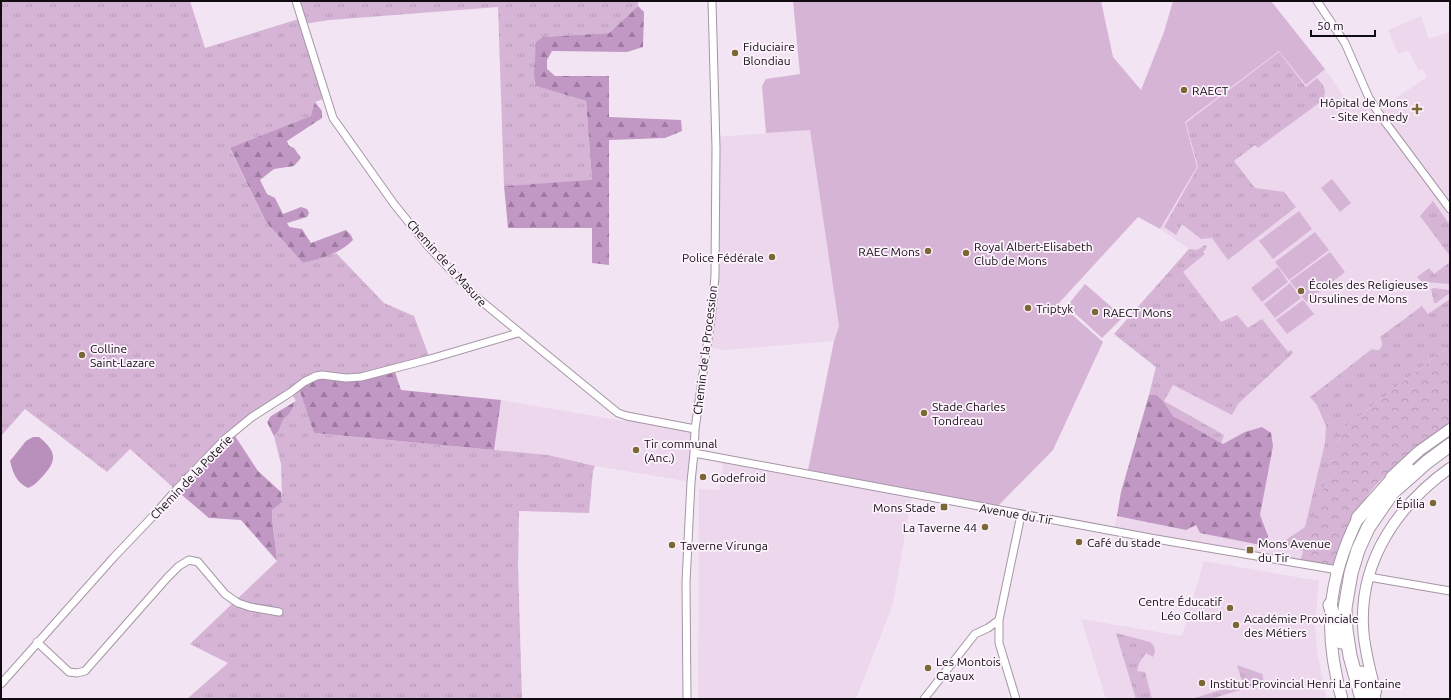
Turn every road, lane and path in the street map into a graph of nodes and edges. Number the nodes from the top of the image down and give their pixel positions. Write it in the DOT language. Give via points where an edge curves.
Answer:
graph roads {
  1 [pos="296,1"];
  2 [pos="712,1"];
  3 [pos="1317,1"];
  4 [pos="1450,209"];
  5 [pos="518,332"];
  6 [pos="695,429"];
  7 [pos="1450,429"];
  8 [pos="1450,446"];
  9 [pos="694,453"];
  10 [pos="1427,462"];
  11 [pos="1450,468"];
  12 [pos="1021,514"];
  13 [pos="1358,518"];
  14 [pos="1336,573"];
  15 [pos="1351,573"];
  16 [pos="1369,577"];
  17 [pos="1450,591"];
  18 [pos="1330,605"];
  19 [pos="280,612"];
  20 [pos="999,620"];
  21 [pos="37,642"];
  22 [pos="1,684"];
  23 [pos="687,699"];
  24 [pos="924,699"];
  25 [pos="1016,699"];
  26 [pos="1342,699"];
  27 [pos="1358,699"];
  28 [pos="1362,699"];
  29 [pos="1374,699"];
  30 [pos="1378,699"];
  1 -- 5 [label="street, Chemin de la Masure" via="330,109 338,126 394,204 427,244 475,296"];
  2 -- 6 [label="street, Chemin de la Procession" via="716,148 714,276 712,311"];
  3 -- 4 [label="street" via="1345,43 1376,110"];
  5 -- 6 [label="street, Chemin de la Masure" via="618,413"];
  5 -- 21 [label="street, Chemin de la Poterie" via="361,377 346,378 322,374 304,382 252,417 194,471"];
  6 -- 9 [label="street, Chemin de la Procession"];
  7 -- 13 [label="street" via="1407,461 1375,493"];
  8 -- 10 [label="highway"];
  9 -- 12 [label="street, Avenue du Tir"];
  9 -- 23 [label="street, Chemin de la Procession" via="686,582"];
  10 -- 13 [label="highway" via="1404,472 1390,482"];
  10 -- 15 [label="highway" via="1392,493 1379,510 1358,550"];
  11 -- 16 [label="street" via="1421,491 1401,514 1382,542"];
  12 -- 14 [label="street, Avenue du Tir" via="1156,540 1332,569"];
  12 -- 20 [label="street"];
  13 -- 14 [label="main road"];
  14 -- 18 [label="main road"];
  15 -- 28 [label="highway" via="1345,608 1346,630"];
  15 -- 29 [label="highway" via="1352,629 1361,672"];
  16 -- 17 [label="street"];
  16 -- 30 [label="street" via="1365,592 1363,627 1370,672"];
  18 -- 26 [label="main road" via="1332,654"];
  18 -- 27 [label="highway"];
  19 -- 21 [label="street" via="238,603 225,594 198,562 189,560 179,566 85,671 77,674 69,672"];
  20 -- 24 [label="street" via="975,634"];
  20 -- 25 [label="street" via="999,643"];
  21 -- 22 [label="street, Chemin de la Poterie"];
}
